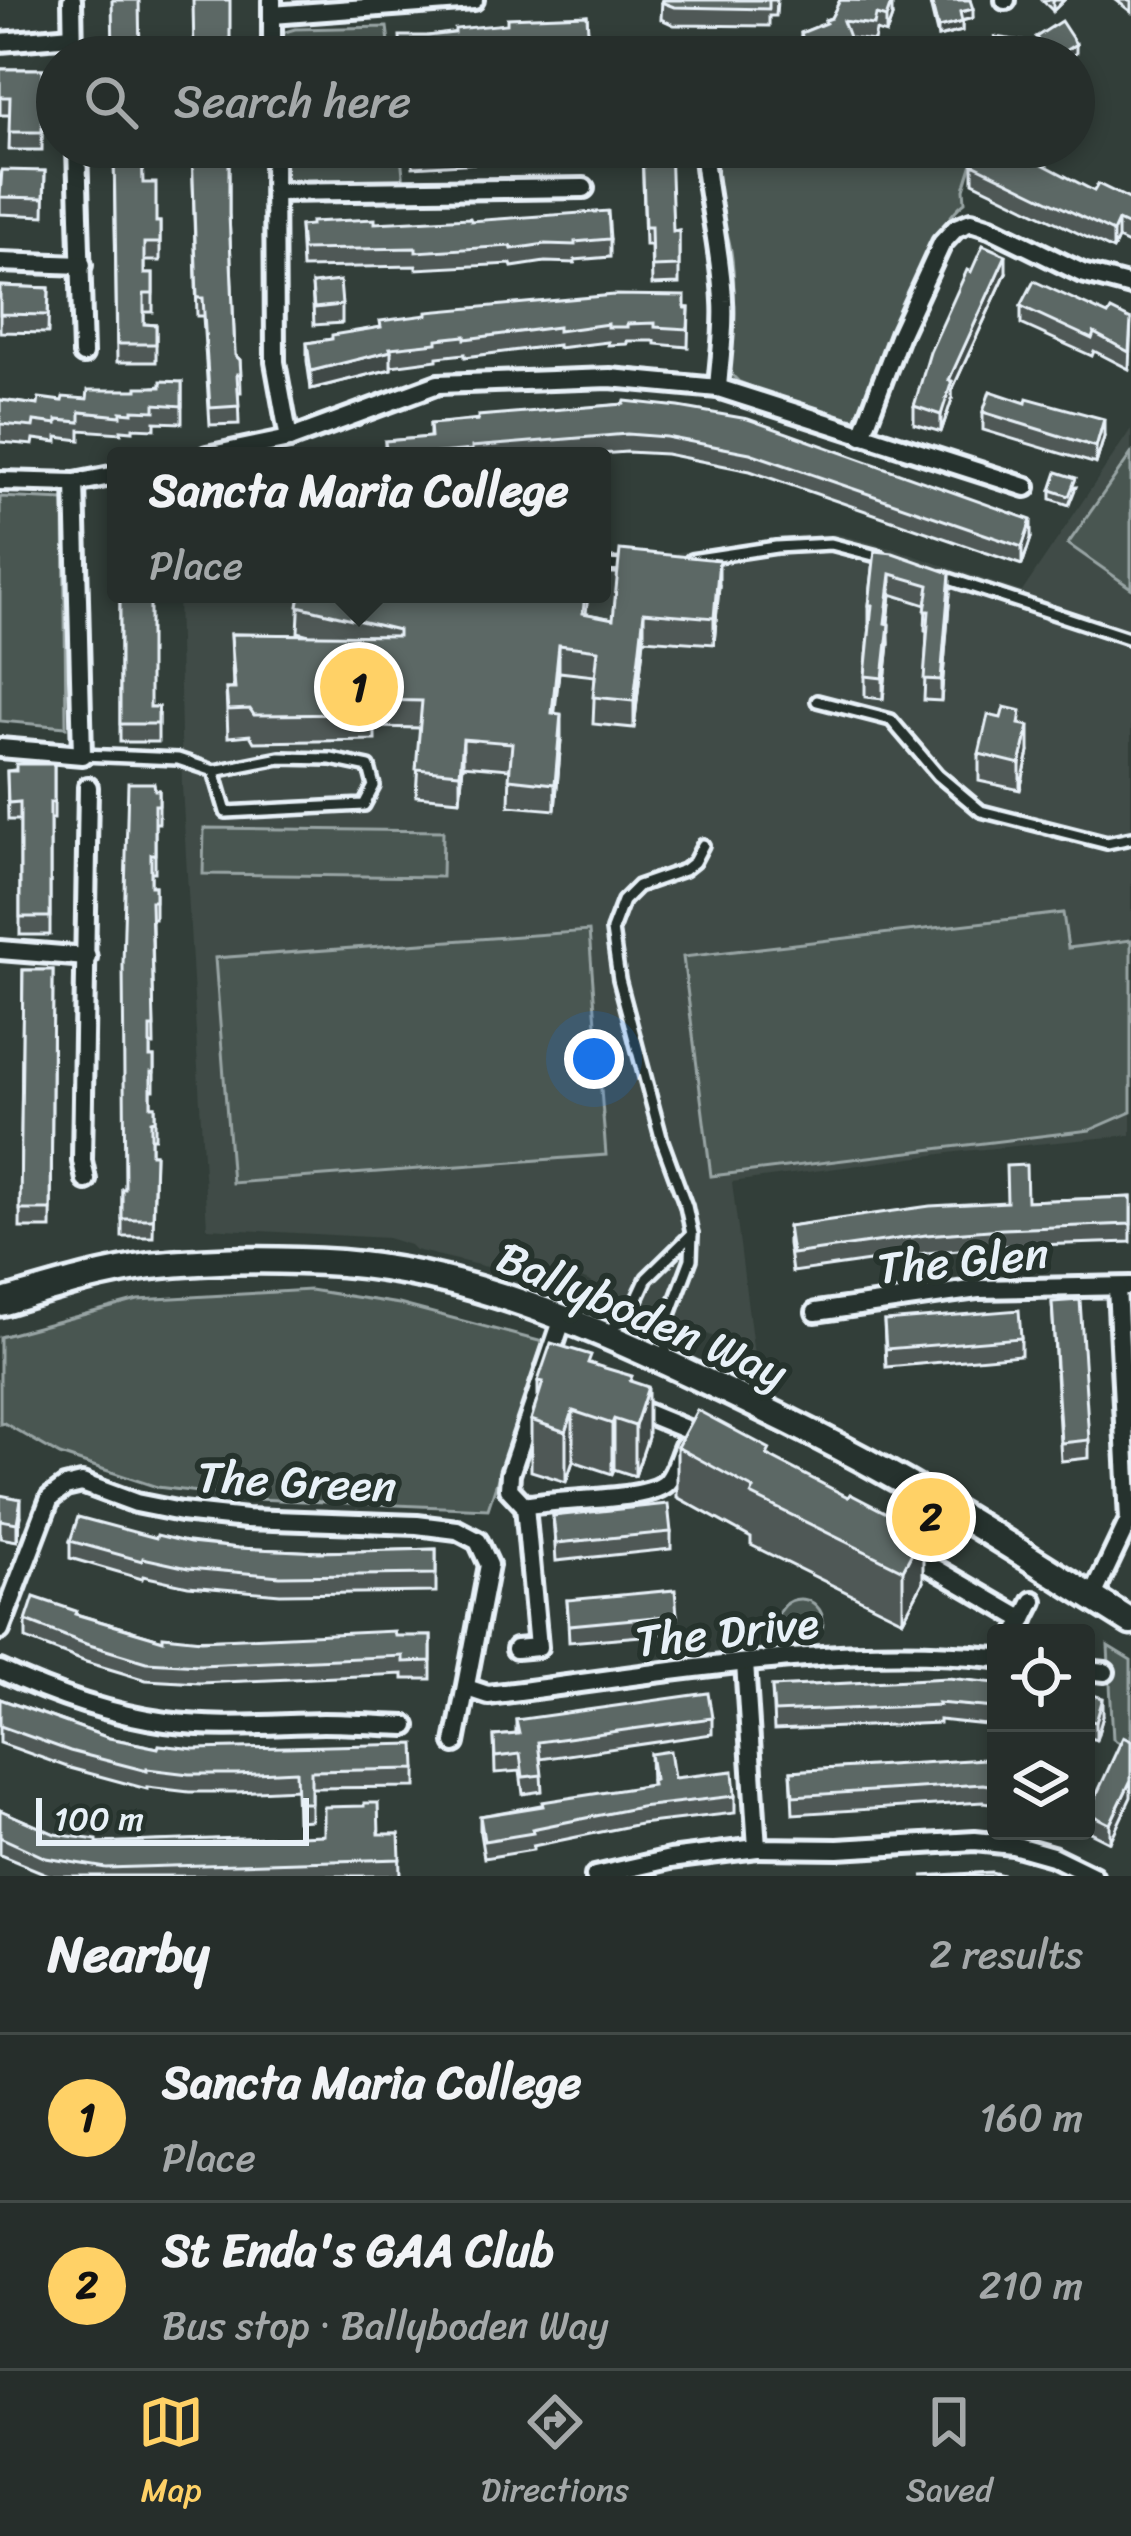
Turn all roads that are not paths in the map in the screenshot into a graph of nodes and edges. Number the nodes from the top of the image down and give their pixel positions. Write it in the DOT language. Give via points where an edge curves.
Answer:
graph roads {
  1 [pos="72,0"];
  2 [pos="474,0"];
  3 [pos="272,8"];
  4 [pos="72,36"];
  5 [pos="36,39"];
  6 [pos="0,42"];
  7 [pos="78,168"];
  8 [pos="274,168"];
  9 [pos="705,168"];
  10 [pos="584,188"];
  11 [pos="275,192"];
  12 [pos="0,262"];
  13 [pos="82,266"];
  14 [pos="1131,286"];
  15 [pos="83,354"];
  16 [pos="718,388"];
  17 [pos="862,436"];
  18 [pos="289,439"];
  19 [pos="250,447"];
  20 [pos="107,477"];
  21 [pos="0,481"];
  22 [pos="75,483"];
  23 [pos="1026,487"];
  24 [pos="884,558"];
  25 [pos="668,562"];
  26 [pos="645,565"];
  27 [pos="611,566"];
  28 [pos="929,573"];
  29 [pos="1131,639"];
  30 [pos="817,701"];
  31 [pos="0,748"];
  32 [pos="82,754"];
  33 [pos="214,771"];
  34 [pos="88,787"];
  35 [pos="1131,838"];
  36 [pos="703,845"];
  37 [pos="0,950"];
  38 [pos="87,957"];
  39 [pos="86,1180"];
  40 [pos="692,1234"];
  41 [pos="1124,1287"];
  42 [pos="0,1303"];
  43 [pos="816,1312"];
  44 [pos="563,1318"];
  45 [pos="600,1334"];
  46 [pos="670,1364"];
  47 [pos="612,1399"];
  48 [pos="690,1431"];
  49 [pos="709,1441"];
  50 [pos="526,1506"];
  51 [pos="1130,1521"];
  52 [pos="900,1548"];
  53 [pos="8,1585"];
  54 [pos="1092,1598"];
  55 [pos="1033,1601"];
  56 [pos="1131,1622"];
  57 [pos="1018,1624"];
  58 [pos="1022,1624"];
  59 [pos="0,1630"];
  60 [pos="516,1649"];
  61 [pos="987,1657"];
  62 [pos="745,1663"];
  63 [pos="0,1670"];
  64 [pos="466,1688"];
  65 [pos="406,1726"];
  66 [pos="455,1743"];
  67 [pos="757,1848"];
  68 [pos="595,1876"];
  69 [pos="1093,1876"];
  1 -- 4 [label="street"];
  2 -- 3 [label="street"];
  5 -- 6 [label="street"];
  7 -- 13 [label="street"];
  8 -- 11 [label="street"];
  9 -- 16 [label="street" via="724,306"];
  10 -- 11 [label="street"];
  11 -- 18 [label="street" via="275,362"];
  12 -- 13 [label="street"];
  13 -- 15 [label="street"];
  14 -- 17 [label="street" via="1082,273 991,228 956,228 900,334"];
  16 -- 17 [label="street"];
  16 -- 18 [label="street" via="610,378 438,384"];
  17 -- 23 [label="street"];
  18 -- 19 [label="street"];
  20 -- 22 [label="street"];
  21 -- 22 [label="street"];
  22 -- 32 [label="street"];
  24 -- 25 [label="lane" via="831,544"];
  26 -- 27 [label="lane"];
  28 -- 29 [label="lane"];
  30 -- 35 [label="lane" via="891,720 981,811 1107,843"];
  31 -- 32 [label="street"];
  32 -- 33 [label="lane" via="178,759"];
  33 -- 33 [label="lane" via="280,758 331,759 369,767 374,786 364,805 226,812"];
  34 -- 38 [label="street"];
  36 -- 40 [label="lane" via="684,870 638,886 612,930"];
  37 -- 38 [label="street"];
  38 -- 39 [label="street"];
  40 -- 45 [label="lane" via="647,1278 629,1317"];
  40 -- 46 [label="lane" via="663,1333"];
  41 -- 43 [label="street, The Glen" via="979,1289"];
  41 -- 51 [label="street, The Glen"];
  42 -- 44 [label="main road, Ballyboden Way" via="148,1267 225,1260 411,1274"];
  44 -- 45 [label="main road, Ballyboden Way"];
  44 -- 50 [label="street" via="510,1474 509,1489"];
  45 -- 46 [label="main road, Ballyboden Way"];
  46 -- 54 [label="main road, Ballyboden Way" via="884,1472"];
  47 -- 48 [label="street"];
  48 -- 49 [label="street"];
  48 -- 50 [label="street" via="669,1480 652,1492"];
  50 -- 60 [label="street" via="538,1647"];
  51 -- 54 [label="street, The Glen"];
  52 -- 57 [label="street"];
  53 -- 59 [label="street, The Green"];
  53 -- 64 [label="street, The Green" via="50,1498 82,1483 181,1512 457,1530 478,1541 489,1565"];
  54 -- 56 [label="main road, Ballyboden Way"];
  55 -- 58 [label="street"];
  61 -- 62 [label="street, The Drive" via="903,1652"];
  62 -- 64 [label="street, The Drive" via="488,1695"];
  62 -- 67 [label="street"];
  63 -- 65 [label="street" via="47,1693 169,1722"];
  64 -- 66 [label="street, The Green"];
  67 -- 68 [label="street"];
  67 -- 69 [label="street" via="976,1841 1052,1856"];
}
